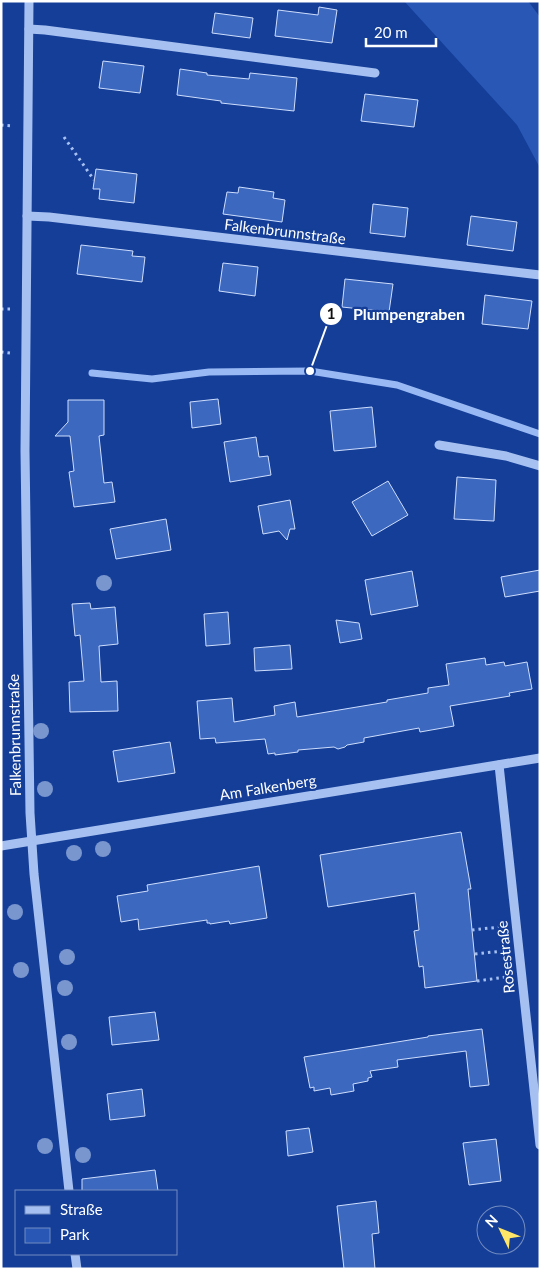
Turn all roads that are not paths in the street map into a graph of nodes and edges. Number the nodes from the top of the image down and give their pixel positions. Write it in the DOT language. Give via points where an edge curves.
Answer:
graph roads {
  1 [pos="29,1"];
  2 [pos="29,29"];
  3 [pos="375,73"];
  4 [pos="27,216"];
  5 [pos="540,275"];
  6 [pos="439,445"];
  7 [pos="540,466"];
  8 [pos="540,758"];
  9 [pos="499,765"];
  10 [pos="31,841"];
  11 [pos="1,846"];
  12 [pos="540,1145"];
  13 [pos="69,1190"];
  14 [pos="75,1255"];
  15 [pos="77,1269"];
  1 -- 2 [label="street, Falkenbrunnstraße"];
  2 -- 3 [label="street"];
  2 -- 4 [label="street, Falkenbrunnstraße"];
  4 -- 5 [label="street, Falkenbrunnstraße"];
  4 -- 10 [label="street, Falkenbrunnstraße" via="25,451"];
  6 -- 7 [label="street" via="506,456"];
  8 -- 9 [label="street, Am Falkenberg"];
  9 -- 10 [label="street, Am Falkenberg"];
  9 -- 12 [label="street, Rosestraße"];
  10 -- 11 [label="street, Am Falkenberg"];
  10 -- 13 [label="street, Falkenbrunnstraße"];
  14 -- 15 [label="street"];
}
